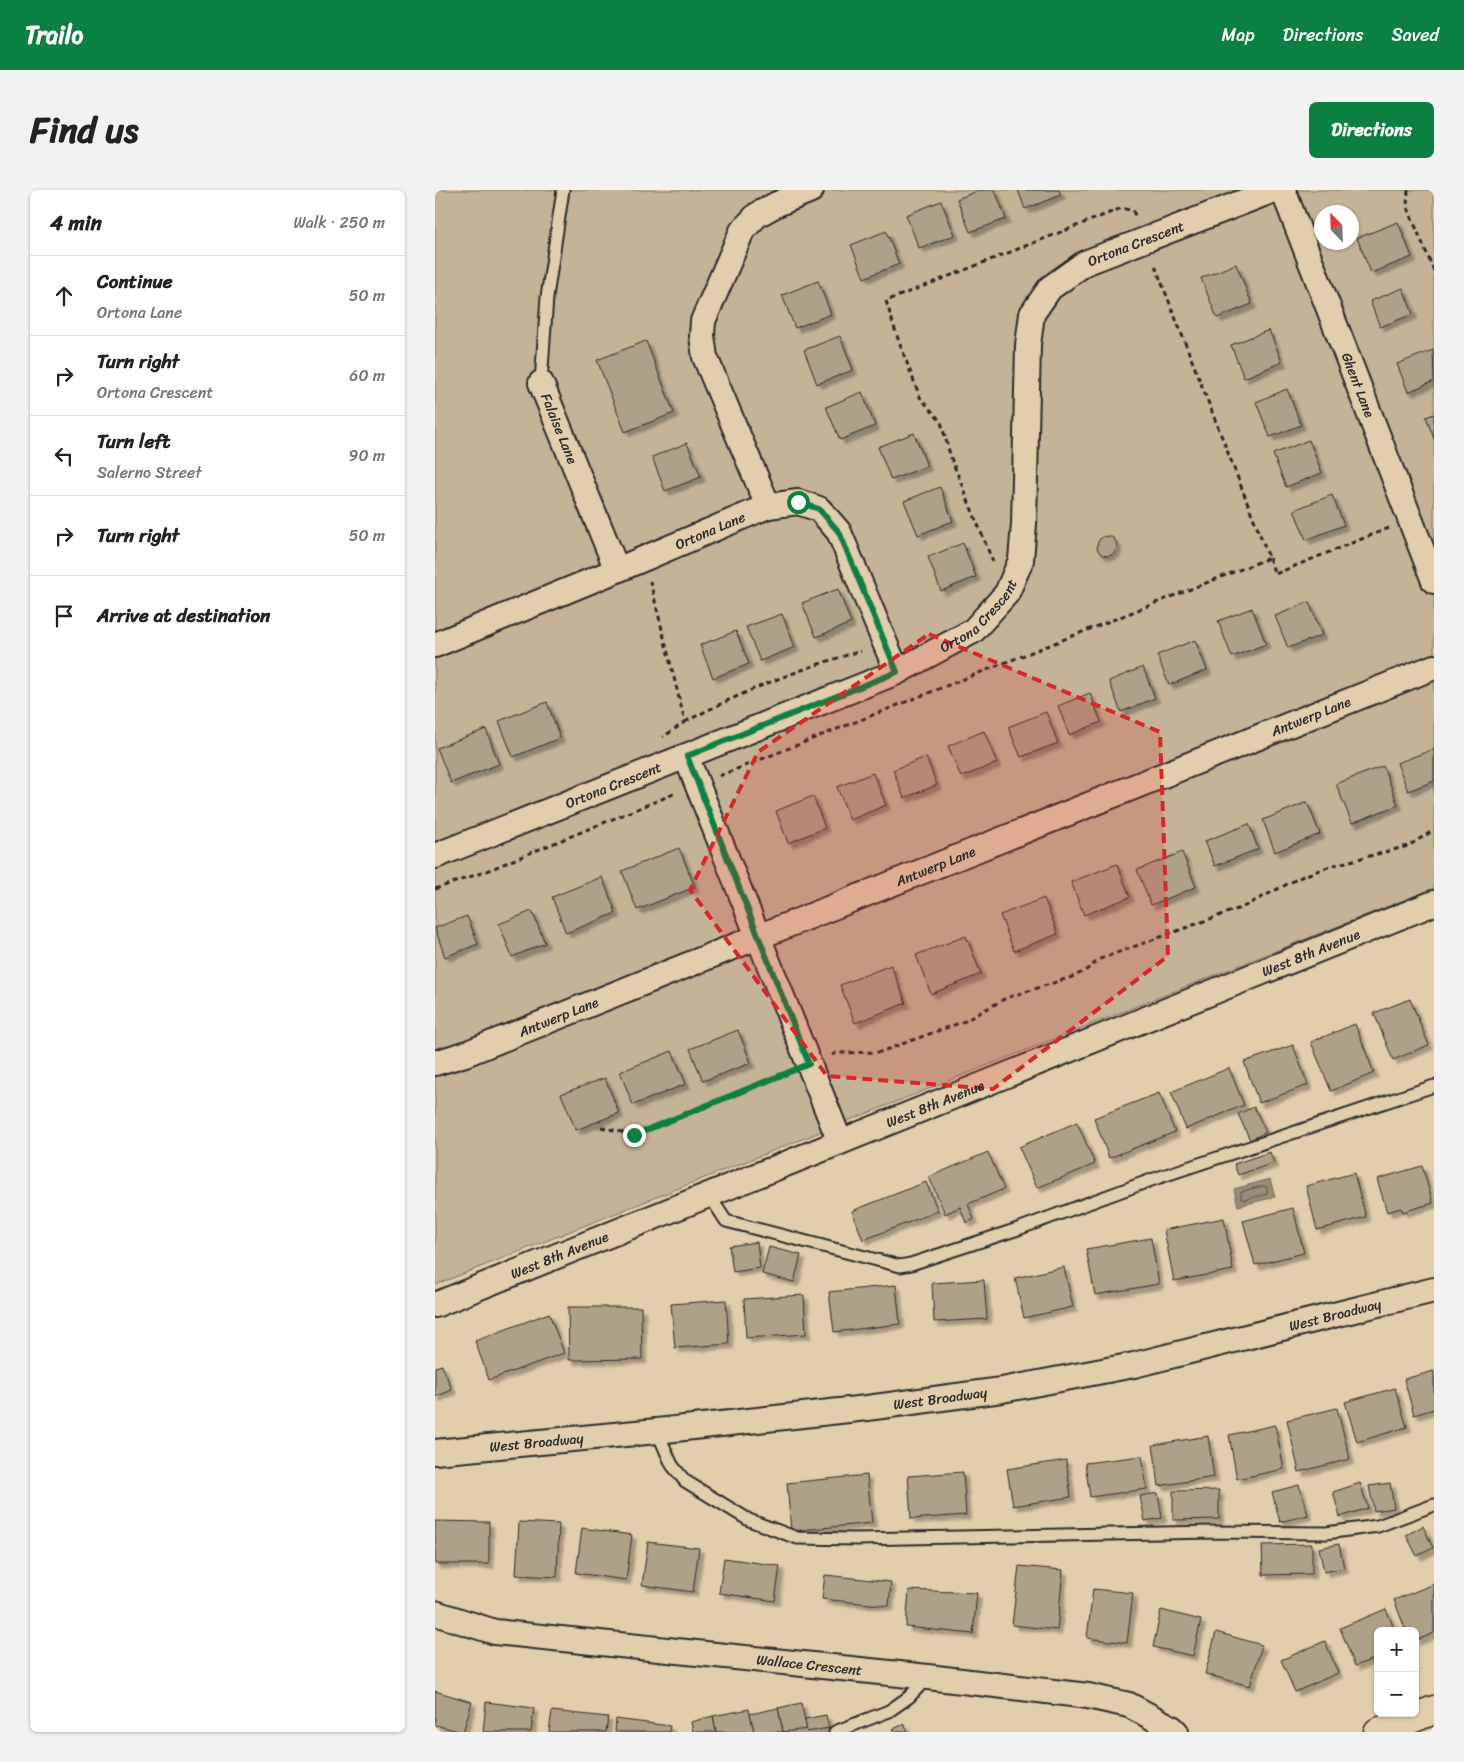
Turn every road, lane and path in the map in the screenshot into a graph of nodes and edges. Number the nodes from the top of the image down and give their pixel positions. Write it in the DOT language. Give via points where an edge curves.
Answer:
graph roads {
  1 [pos="563,190"];
  2 [pos="811,190"];
  3 [pos="1274,190"];
  4 [pos="1283,190"];
  5 [pos="1408,190"];
  6 [pos="1145,240"];
  7 [pos="1434,271"];
  8 [pos="541,383"];
  9 [pos="768,506"];
  10 [pos="1411,520"];
  11 [pos="1269,558"];
  12 [pos="645,559"];
  13 [pos="993,562"];
  14 [pos="617,570"];
  15 [pos="1434,581"];
  16 [pos="435,645"];
  17 [pos="886,646"];
  18 [pos="1434,668"];
  19 [pos="897,672"];
  20 [pos="685,722"];
  21 [pos="656,741"];
  22 [pos="687,756"];
  23 [pos="1434,830"];
  24 [pos="435,856"];
  25 [pos="1434,903"];
  26 [pos="759,938"];
  27 [pos="435,1063"];
  28 [pos="809,1064"];
  29 [pos="1434,1086"];
  30 [pos="601,1127"];
  31 [pos="840,1142"];
  32 [pos="709,1195"];
  33 [pos="1434,1290"];
  34 [pos="435,1305"];
  35 [pos="657,1431"];
  36 [pos="435,1452"];
  37 [pos="1434,1505"];
  38 [pos="435,1613"];
  39 [pos="928,1677"];
  40 [pos="1434,1710"];
  41 [pos="835,1732"];
  42 [pos="1176,1732"];
  43 [pos="1378,1732"];
  1 -- 8 [label="lane, Falaise Lane" via="547,297"];
  2 -- 9 [label="street" via="770,208 742,231 703,321 705,357"];
  3 -- 6 [label="street, Ortona Crescent"];
  4 -- 10 [label="street, Ghent Lane"];
  5 -- 7 [label="path" via="1407,206"];
  6 -- 13 [label="path" via="1133,211 1122,208 886,301 920,397 941,422 951,458"];
  6 -- 19 [label="street, Ortona Crescent" via="1085,264 1050,288 1032,314 1028,345 1021,560 1007,593 973,631"];
  8 -- 14 [label="street, Falaise Lane"];
  9 -- 12 [label="street, Ortona Lane"];
  9 -- 17 [label="street, Ortona Lane" via="798,502 819,509 839,532"];
  10 -- 11 [label="path" via="1275,574"];
  10 -- 15 [label="street, Ghent Lane"];
  12 -- 14 [label="street, Ortona Lane"];
  12 -- 20 [label="path"];
  14 -- 16 [label="street, Ortona Lane"];
  17 -- 19 [label="street, Ortona Lane"];
  17 -- 20 [label="path" via="827,661 718,704"];
  18 -- 26 [label="street, Antwerp Lane"];
  19 -- 22 [label="street, Ortona Crescent"];
  20 -- 21 [label="path"];
  22 -- 24 [label="street, Ortona Crescent"];
  22 -- 26 [label="street"];
  23 -- 28 [label="path" via="1408,846 1303,876 1243,907 1100,959 1072,977 1006,998 965,1021 880,1052 836,1053"];
  25 -- 31 [label="street, West 8th Avenue"];
  26 -- 27 [label="street, Antwerp Lane"];
  26 -- 28 [label="street"];
  28 -- 30 [label="path" via="634,1135"];
  28 -- 31 [label="street"];
  29 -- 32 [label="lane" via="1155,1179 1018,1229 900,1266 727,1221"];
  31 -- 32 [label="street, West 8th Avenue"];
  32 -- 34 [label="street, West 8th Avenue"];
  33 -- 35 [label="street, West Broadway" via="1134,1365 1002,1390"];
  35 -- 36 [label="street, West Broadway"];
  35 -- 37 [label="lane" via="673,1465 685,1481 749,1520 797,1538 1326,1533 1378,1526"];
  38 -- 39 [label="street, Wallace Crescent" via="495,1632"];
  39 -- 41 [label="lane" via="909,1697 889,1711"];
  39 -- 42 [label="street, Wallace Crescent" via="1088,1696 1129,1705"];
  40 -- 43 [label="main road"];
}
